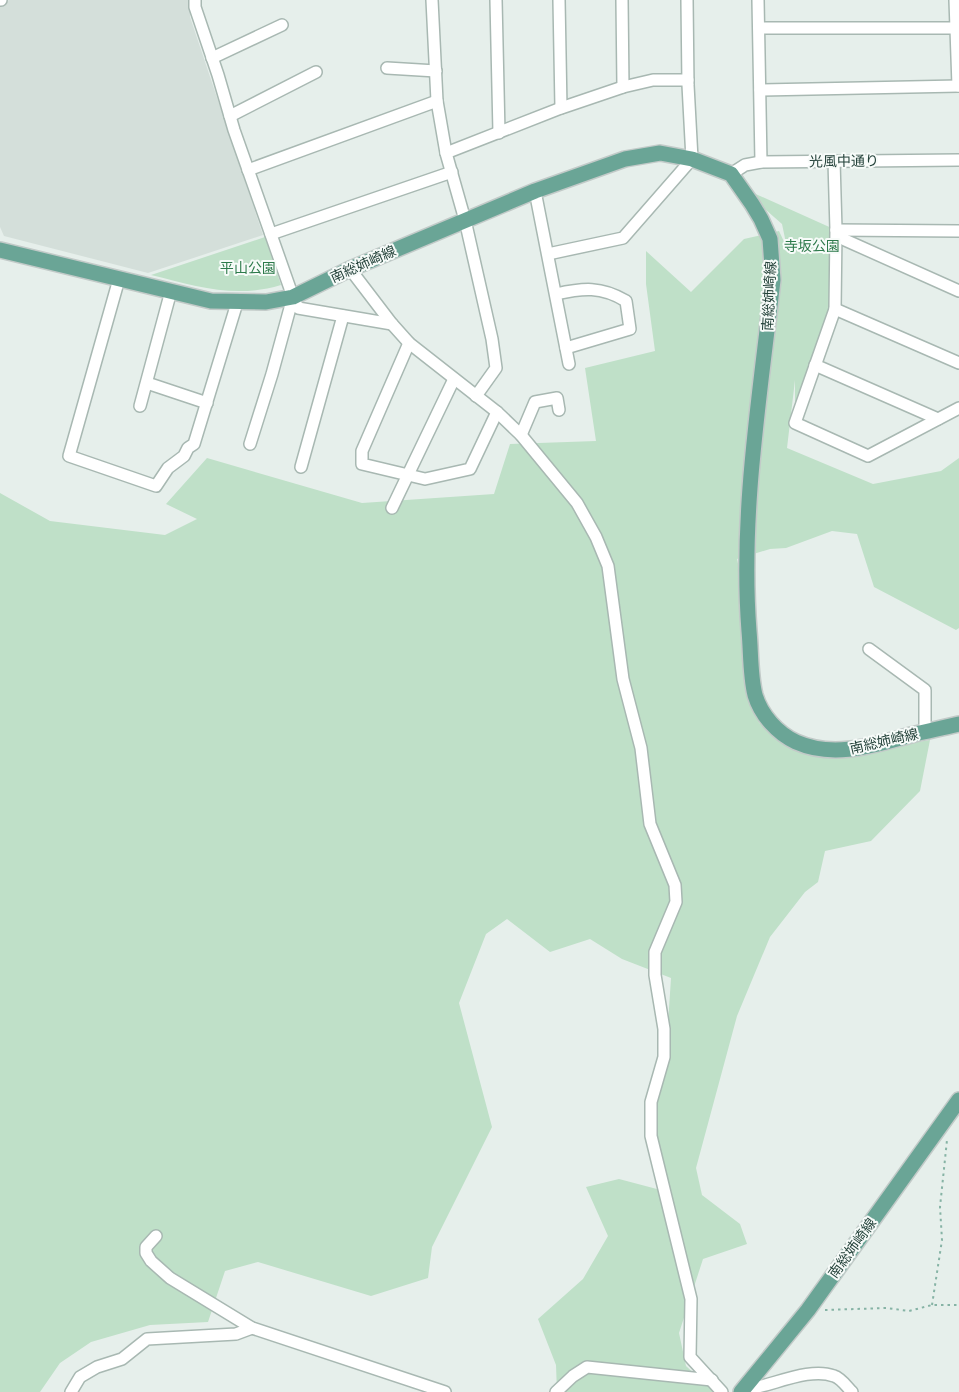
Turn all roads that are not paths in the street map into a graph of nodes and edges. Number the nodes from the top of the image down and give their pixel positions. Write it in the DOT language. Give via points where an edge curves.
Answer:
graph roads {
  1 [pos="195,0"];
  2 [pos="432,0"];
  3 [pos="496,0"];
  4 [pos="559,0"];
  5 [pos="622,0"];
  6 [pos="687,0"];
  7 [pos="758,0"];
  8 [pos="956,0"];
  9 [pos="282,25"];
  10 [pos="758,28"];
  11 [pos="956,28"];
  12 [pos="212,58"];
  13 [pos="387,68"];
  14 [pos="436,71"];
  15 [pos="316,72"];
  16 [pos="688,80"];
  17 [pos="958,86"];
  18 [pos="623,87"];
  19 [pos="760,90"];
  20 [pos="437,100"];
  21 [pos="561,108"];
  22 [pos="230,116"];
  23 [pos="499,133"];
  24 [pos="446,153"];
  25 [pos="692,159"];
  26 [pos="959,160"];
  27 [pos="834,161"];
  28 [pos="761,162"];
  29 [pos="248,170"];
  30 [pos="452,172"];
  31 [pos="731,174"];
  32 [pos="535,191"];
  33 [pos="466,220"];
  34 [pos="836,230"];
  35 [pos="959,231"];
  36 [pos="271,234"];
  37 [pos="0,250"];
  38 [pos="548,254"];
  39 [pos="350,269"];
  40 [pos="119,279"];
  41 [pos="172,291"];
  42 [pos="959,292"];
  43 [pos="556,294"];
  44 [pos="292,297"];
  45 [pos="237,303"];
  46 [pos="835,308"];
  47 [pos="343,316"];
  48 [pos="392,324"];
  49 [pos="409,343"];
  50 [pos="566,348"];
  51 [pos="959,363"];
  52 [pos="569,364"];
  53 [pos="815,365"];
  54 [pos="454,379"];
  55 [pos="147,384"];
  56 [pos="476,396"];
  57 [pos="207,404"];
  58 [pos="140,406"];
  59 [pos="959,408"];
  60 [pos="559,410"];
  61 [pos="497,412"];
  62 [pos="938,419"];
  63 [pos="521,435"];
  64 [pos="250,444"];
  65 [pos="301,467"];
  66 [pos="407,476"];
  67 [pos="392,508"];
  68 [pos="869,649"];
  69 [pos="959,724"];
  70 [pos="925,732"];
  71 [pos="959,1100"];
  72 [pos="156,1236"];
  73 [pos="252,1328"];
  74 [pos="712,1380"];
  75 [pos="741,1391"];
  76 [pos="71,1392"];
  77 [pos="445,1392"];
  78 [pos="556,1392"];
  79 [pos="722,1392"];
  80 [pos="852,1392"];
  1 -- 12 [label="street"];
  2 -- 14 [label="street"];
  3 -- 23 [label="street"];
  4 -- 21 [label="street"];
  5 -- 18 [label="street"];
  6 -- 16 [label="street"];
  7 -- 10 [label="street"];
  8 -- 11 [label="street"];
  9 -- 12 [label="street"];
  10 -- 11 [label="street"];
  10 -- 19 [label="street"];
  11 -- 17 [label="street"];
  12 -- 22 [label="street"];
  13 -- 14 [label="street"];
  14 -- 20 [label="street"];
  15 -- 22 [label="street"];
  16 -- 18 [label="street" via="653,80"];
  16 -- 25 [label="street"];
  17 -- 19 [label="street"];
  18 -- 21 [label="street"];
  19 -- 28 [label="street"];
  20 -- 24 [label="street"];
  20 -- 29 [label="street"];
  21 -- 23 [label="street"];
  22 -- 29 [label="street"];
  23 -- 24 [label="street"];
  24 -- 30 [label="street"];
  25 -- 31 [label="main road, 南総姉崎線"];
  25 -- 32 [label="main road, 南総姉崎線" via="660,153 625,159"];
  25 -- 38 [label="street" via="623,238"];
  26 -- 27 [label="street, 光風中通り"];
  27 -- 28 [label="street, 光風中通り"];
  27 -- 34 [label="street"];
  28 -- 31 [label="street, 光風中通り" via="745,165"];
  29 -- 36 [label="street"];
  30 -- 33 [label="street"];
  30 -- 36 [label="street"];
  31 -- 70 [label="main road, 南総姉崎線" via="761,219 770,240 773,280 751,476 747,558 747,610 755,695 763,714 774,726 796,742 810,747 845,750"];
  32 -- 33 [label="main road, 南総姉崎線"];
  32 -- 38 [label="street"];
  33 -- 39 [label="main road, 南総姉崎線"];
  33 -- 56 [label="street" via="496,368"];
  34 -- 35 [label="street"];
  34 -- 42 [label="street" via="845,240"];
  34 -- 46 [label="street"];
  36 -- 44 [label="street"];
  37 -- 40 [label="main road, 南総姉崎線"];
  38 -- 43 [label="street"];
  39 -- 44 [label="main road, 南総姉崎線"];
  39 -- 48 [label="street"];
  40 -- 41 [label="main road, 南総姉崎線"];
  40 -- 57 [label="street" via="69,456 156,486 168,468 194,444"];
  41 -- 45 [label="main road, 南総姉崎線" via="210,301"];
  41 -- 55 [label="street"];
  43 -- 50 [label="street"];
  43 -- 50 [label="street" via="582,288 613,293 626,300 630,329"];
  44 -- 45 [label="main road, 南総姉崎線"];
  44 -- 47 [label="street" via="298,308"];
  44 -- 64 [label="street"];
  45 -- 57 [label="street"];
  46 -- 51 [label="street"];
  46 -- 53 [label="street"];
  47 -- 48 [label="street"];
  47 -- 65 [label="street"];
  48 -- 49 [label="street"];
  49 -- 54 [label="street"];
  49 -- 66 [label="street" via="362,452 362,464"];
  50 -- 52 [label="street"];
  53 -- 62 [label="street"];
  53 -- 62 [label="street" via="794,423 868,456"];
  54 -- 56 [label="street"];
  54 -- 66 [label="street"];
  55 -- 57 [label="street"];
  55 -- 58 [label="street"];
  56 -- 61 [label="street"];
  59 -- 62 [label="street"];
  60 -- 63 [label="street" via="556,398 534,402"];
  61 -- 63 [label="street"];
  61 -- 66 [label="street" via="470,469 425,479"];
  63 -- 74 [label="street" via="577,503 608,566 623,679 641,748 650,824 675,885 676,902 655,952 664,1057 651,1102 651,1136 691,1298 690,1358"];
  66 -- 67 [label="street"];
  68 -- 70 [label="street" via="925,690"];
  69 -- 70 [label="main road, 南総姉崎線"];
  71 -- 75 [label="main road, 南総姉崎線" via="808,1310"];
  72 -- 73 [label="street" via="146,1247 151,1261 170,1278"];
  73 -- 76 [label="street" via="236,1334 147,1339 122,1359 80,1377"];
  73 -- 77 [label="street"];
  74 -- 78 [label="street" via="587,1367"];
  74 -- 79 [label="street"];
  75 -- 80 [label="street" via="800,1375 820,1374 834,1376"];
}
